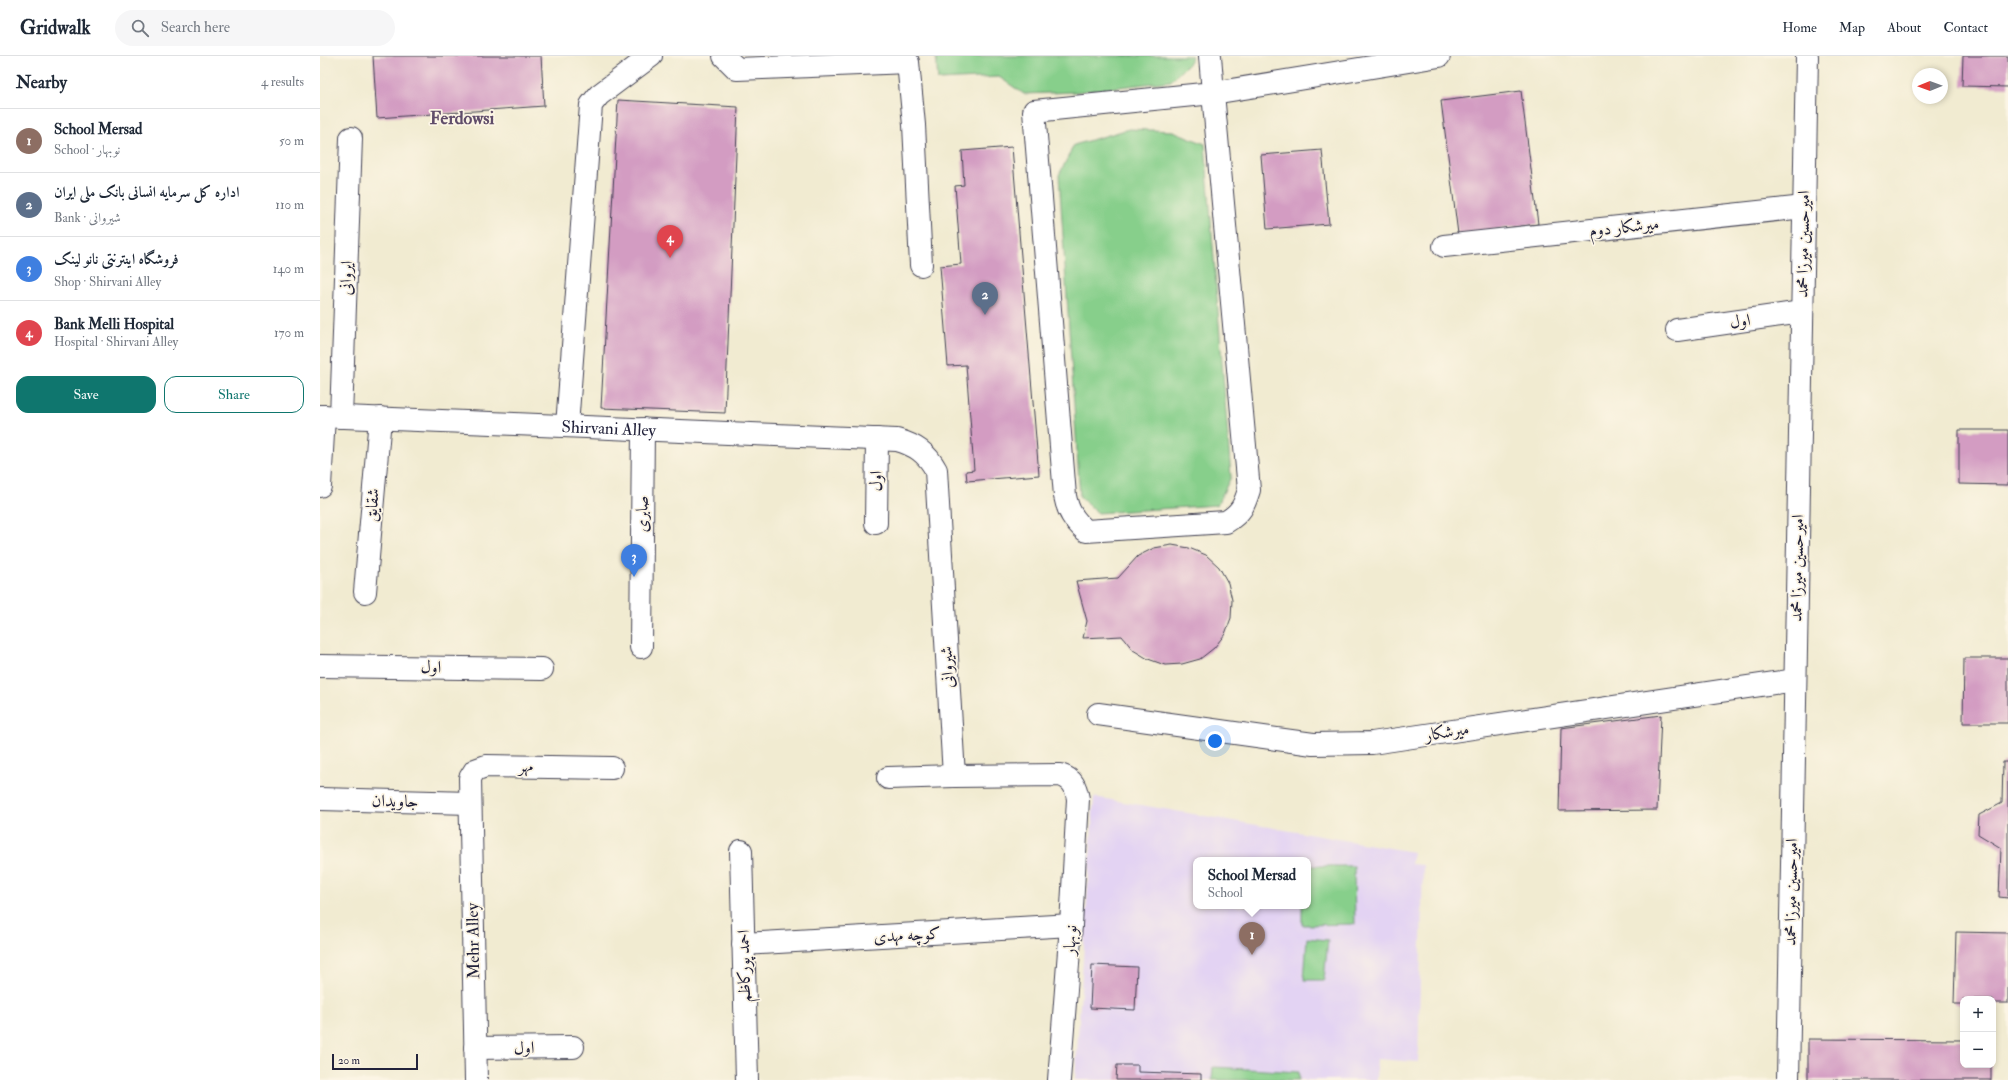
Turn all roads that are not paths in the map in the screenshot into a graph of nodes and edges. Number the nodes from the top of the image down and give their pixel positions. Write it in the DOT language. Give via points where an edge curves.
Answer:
graph roads {
  1 [pos="650,56"];
  2 [pos="724,56"];
  3 [pos="1210,56"];
  4 [pos="1439,56"];
  5 [pos="1807,56"];
  6 [pos="1213,93"];
  7 [pos="351,138"];
  8 [pos="1804,207"];
  9 [pos="1444,246"];
  10 [pos="922,265"];
  11 [pos="1802,312"];
  12 [pos="1677,330"];
  13 [pos="329,416"];
  14 [pos="380,418"];
  15 [pos="567,426"];
  16 [pos="643,429"];
  17 [pos="887,440"];
  18 [pos="320,486"];
  19 [pos="876,523"];
  20 [pos="365,592"];
  21 [pos="641,647"];
  22 [pos="320,666"];
  23 [pos="542,669"];
  24 [pos="1795,680"];
  25 [pos="1098,714"];
  26 [pos="612,768"];
  27 [pos="954,776"];
  28 [pos="888,778"];
  29 [pos="320,799"];
  30 [pos="470,803"];
  31 [pos="740,851"];
  32 [pos="1072,925"];
  33 [pos="743,944"];
  34 [pos="573,1047"];
  35 [pos="475,1048"];
  36 [pos="476,1080"];
  37 [pos="746,1080"];
  38 [pos="1059,1080"];
  39 [pos="1788,1080"];
  1 -- 15 [label="street" via="599,95 591,106"];
  2 -- 10 [label="street" via="737,69 908,62"];
  3 -- 6 [label="street"];
  4 -- 6 [label="street"];
  5 -- 8 [label="street, امیرحسین میرزا محمد"];
  6 -- 6 [label="street" via="1249,490 1238,514 1226,522 1086,531 1071,515 1065,496 1034,111"];
  7 -- 13 [label="street, ایروانی"];
  8 -- 9 [label="street, میرشکار دوم"];
  8 -- 11 [label="street, امیرحسین میرزا محمد"];
  11 -- 12 [label="street, اول"];
  11 -- 24 [label="street, امیرحسین میرزا محمد"];
  13 -- 14 [label="street, Shirvani Alley"];
  13 -- 18 [label="street"];
  14 -- 15 [label="street, Shirvani Alley"];
  14 -- 20 [label="street, شقایق"];
  15 -- 16 [label="street, Shirvani Alley"];
  16 -- 17 [label="street, Shirvani Alley"];
  16 -- 21 [label="street, صابری"];
  17 -- 19 [label="street, اول"];
  17 -- 27 [label="street, شیروانی" via="910,444 931,460 936,470"];
  22 -- 23 [label="street, اول"];
  24 -- 25 [label="street, میرشکار" via="1372,744 1313,744"];
  24 -- 39 [label="street, امیرحسین میرزا محمد"];
  26 -- 30 [label="street, مهر" via="486,766 475,770 470,778"];
  27 -- 28 [label="street"];
  27 -- 32 [label="street, نوبهار" via="1060,775 1072,782 1078,799"];
  29 -- 30 [label="street, جاویدان"];
  30 -- 35 [label="street, Mehr Alley"];
  31 -- 33 [label="street, احمد پورکاظم"];
  32 -- 33 [label="street, کوچه مهدی"];
  32 -- 38 [label="street, نوبهار"];
  33 -- 37 [label="street, احمد پورکاظم"];
  34 -- 35 [label="street, اول"];
  35 -- 36 [label="street, Mehr Alley"];
}
